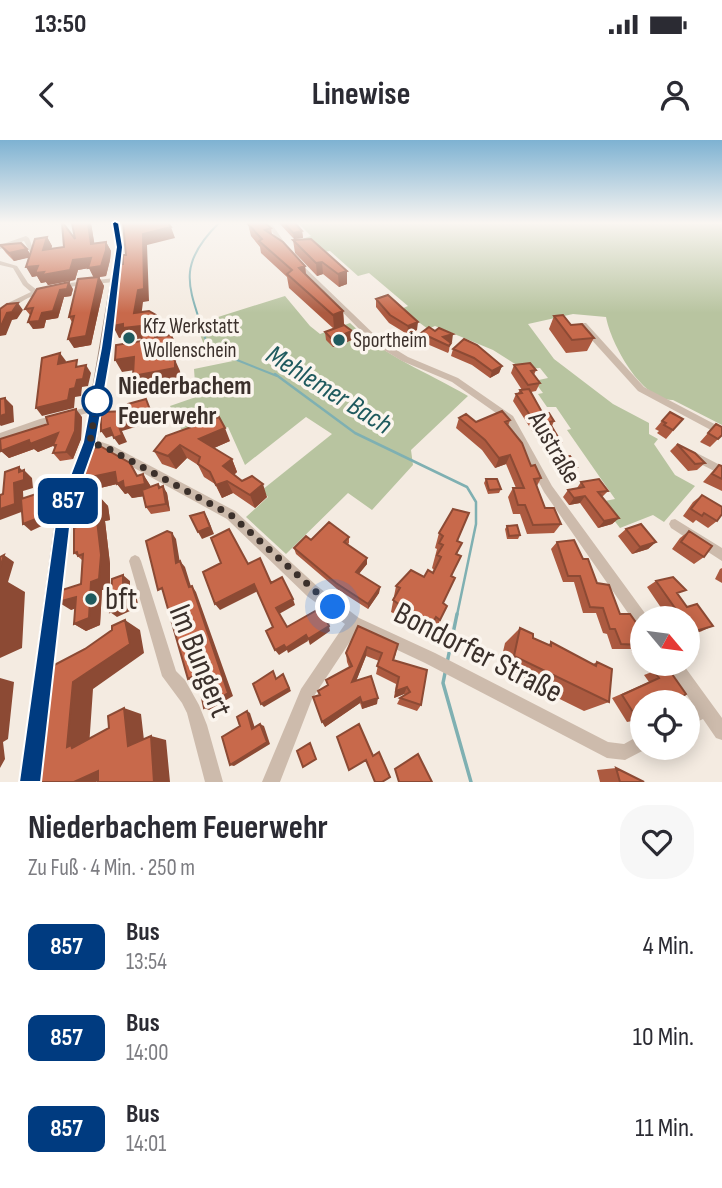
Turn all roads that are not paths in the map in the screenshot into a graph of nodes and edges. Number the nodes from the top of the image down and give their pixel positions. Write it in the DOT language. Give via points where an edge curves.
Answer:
graph roads {
  1 [pos="119,253"];
  2 [pos="289,253"];
  3 [pos="0,263"];
  4 [pos="115,280"];
  5 [pos="35,292"];
  6 [pos="0,313"];
  7 [pos="583,325"];
  8 [pos="96,408"];
  9 [pos="722,432"];
  10 [pos="0,437"];
  11 [pos="90,442"];
  12 [pos="679,447"];
  13 [pos="722,471"];
  14 [pos="675,524"];
  15 [pos="722,555"];
  16 [pos="135,561"];
  17 [pos="631,606"];
  18 [pos="354,623"];
  19 [pos="682,676"];
  20 [pos="40,701"];
  21 [pos="705,709"];
  22 [pos="700,712"];
  23 [pos="722,732"];
  24 [pos="630,748"];
  25 [pos="214,782"];
  26 [pos="271,782"];
  1 -- 4 [label="main road"];
  2 -- 17 [label="street, Austraße" via="377,342 455,380 510,418 548,489"];
  3 -- 5 [label="street" via="15,267 24,284"];
  4 -- 5 [label="street"];
  4 -- 8 [label="main road"];
  5 -- 6 [label="street"];
  7 -- 9 [label="street" via="641,389"];
  8 -- 10 [label="street"];
  8 -- 11 [label="main road"];
  11 -- 18 [label="street, Bondorfer Straße" via="231,515 312,591"];
  11 -- 20 [label="main road" via="64,510"];
  12 -- 13 [label="street"];
  14 -- 15 [label="street"];
  16 -- 25 [label="street, Im Bungert" via="170,676 190,702"];
  18 -- 24 [label="street, Bondorfer Straße" via="607,750"];
  18 -- 26 [label="street" via="306,694"];
  19 -- 21 [label="street"];
  21 -- 22 [label="street"];
  21 -- 23 [label="street"];
}
